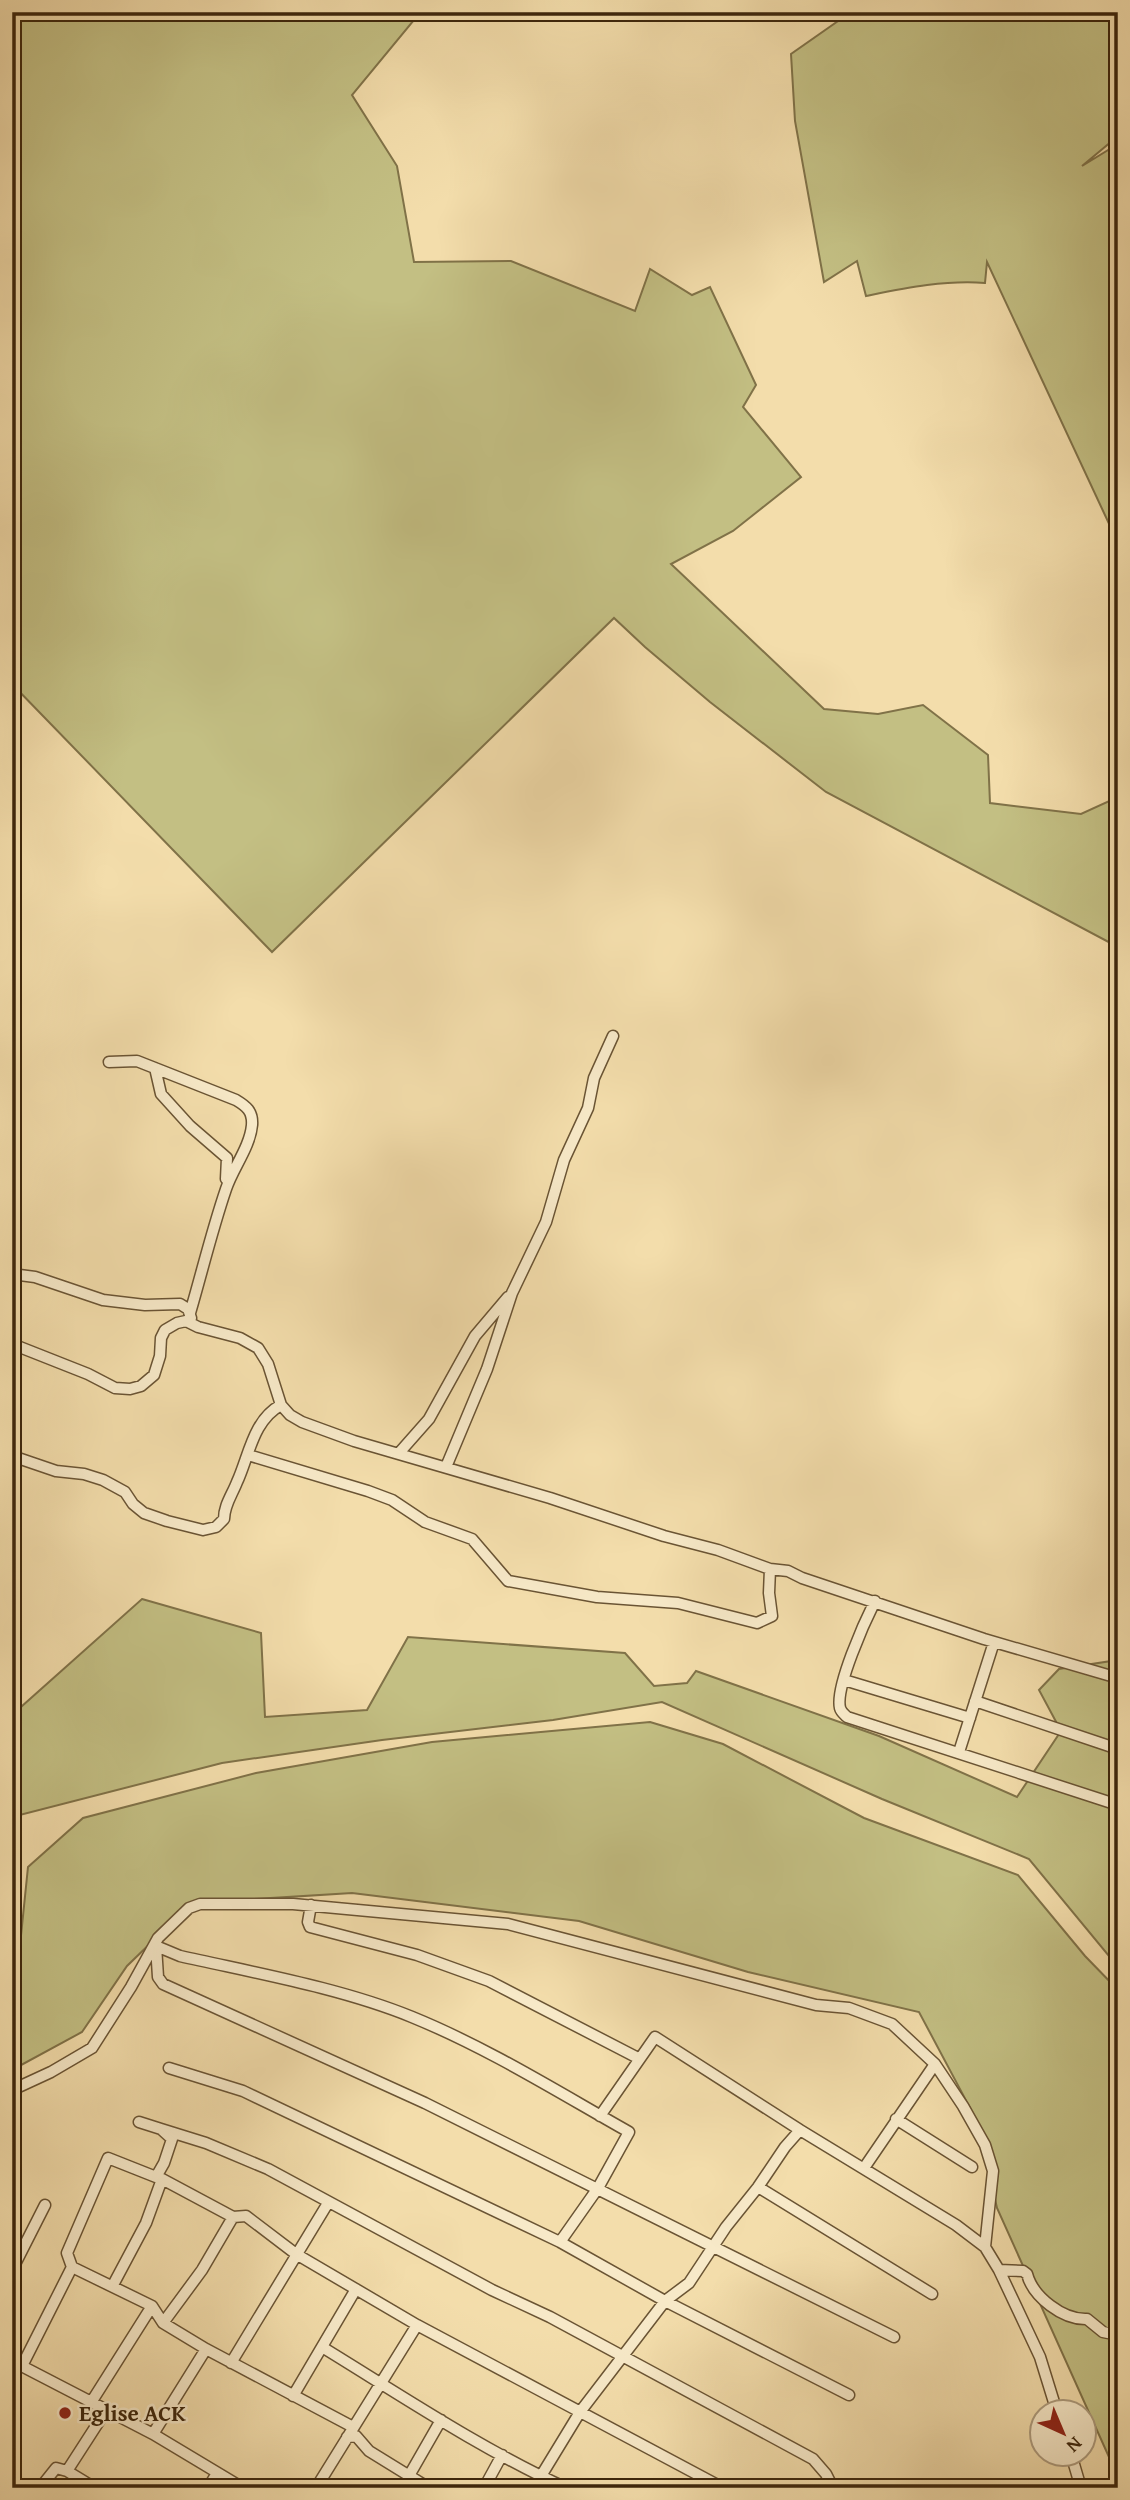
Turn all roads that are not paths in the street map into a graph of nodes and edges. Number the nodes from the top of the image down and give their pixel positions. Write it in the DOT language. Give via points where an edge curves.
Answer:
graph roads {
  1 [pos="612,1036"];
  2 [pos="109,1062"];
  3 [pos="155,1068"];
  4 [pos="227,1188"];
  5 [pos="12,1274"];
  6 [pos="512,1293"];
  7 [pos="190,1319"];
  8 [pos="12,1344"];
  9 [pos="281,1405"];
  10 [pos="399,1453"];
  11 [pos="248,1455"];
  12 [pos="12,1456"];
  13 [pos="446,1467"];
  14 [pos="771,1569"];
  15 [pos="875,1601"];
  16 [pos="994,1642"];
  17 [pos="1118,1678"];
  18 [pos="844,1680"];
  19 [pos="975,1701"];
  20 [pos="970,1718"];
  21 [pos="1118,1749"];
  22 [pos="959,1752"];
  23 [pos="1118,1805"];
  24 [pos="311,1905"];
  25 [pos="156,1946"];
  26 [pos="638,2058"];
  27 [pos="935,2064"];
  28 [pos="169,2068"];
  29 [pos="12,2090"];
  30 [pos="600,2116"];
  31 [pos="896,2119"];
  32 [pos="139,2122"];
  33 [pos="161,2129"];
  34 [pos="800,2130"];
  35 [pos="972,2167"];
  36 [pos="864,2168"];
  37 [pos="159,2178"];
  38 [pos="758,2187"];
  39 [pos="598,2188"];
  40 [pos="328,2203"];
  41 [pos="45,2205"];
  42 [pos="233,2217"];
  43 [pos="560,2242"];
  44 [pos="715,2247"];
  45 [pos="985,2247"];
  46 [pos="296,2254"];
  47 [pos="72,2267"];
  48 [pos="12,2270"];
  49 [pos="999,2270"];
  50 [pos="113,2286"];
  51 [pos="356,2289"];
  52 [pos="932,2294"];
  53 [pos="665,2301"];
  54 [pos="152,2306"];
  55 [pos="163,2323"];
  56 [pos="417,2325"];
  57 [pos="1118,2335"];
  58 [pos="894,2337"];
  59 [pos="322,2347"];
  60 [pos="206,2349"];
  61 [pos="622,2357"];
  62 [pos="18,2362"];
  63 [pos="231,2363"];
  64 [pos="381,2384"];
  65 [pos="849,2395"];
  66 [pos="293,2396"];
  67 [pos="1052,2398"];
  68 [pos="92,2402"];
  69 [pos="107,2409"];
  70 [pos="580,2412"];
  71 [pos="441,2420"];
  72 [pos="350,2432"];
  73 [pos="153,2434"];
  74 [pos="502,2455"];
  75 [pos="1075,2468"];
  76 [pos="67,2471"];
  77 [pos="217,2473"];
  78 [pos="409,2475"];
  79 [pos="541,2476"];
  80 [pos="40,2488"];
  81 [pos="95,2488"];
  82 [pos="208,2488"];
  83 [pos="243,2488"];
  84 [pos="316,2488"];
  85 [pos="402,2488"];
  86 [pos="429,2488"];
  87 [pos="484,2488"];
  88 [pos="566,2488"];
  89 [pos="723,2488"];
  90 [pos="833,2488"];
  91 [pos="1081,2488"];
  1 -- 6 [label="street" via="564,1160 546,1222"];
  2 -- 3 [label="street" via="137,1062"];
  3 -- 4 [label="street" via="161,1094 227,1158"];
  3 -- 4 [label="street" via="249,1109 249,1138"];
  4 -- 7 [label="street"];
  5 -- 7 [label="street" via="103,1300 180,1304"];
  6 -- 10 [label="street" via="475,1336 429,1419"];
  6 -- 13 [label="street" via="488,1369"];
  7 -- 8 [label="street" via="165,1330 154,1375 141,1387 130,1389 115,1388"];
  7 -- 9 [label="street" via="258,1348"];
  9 -- 10 [label="street" via="302,1422"];
  9 -- 11 [label="street" via="263,1421"];
  10 -- 13 [label="street"];
  11 -- 12 [label="street" via="224,1519 216,1527 202,1530 144,1513 125,1492 103,1480"];
  11 -- 14 [label="street" via="392,1500 425,1522 472,1539 508,1581 525,1585 619,1600 678,1603 757,1623 772,1616"];
  13 -- 14 [label="street"];
  14 -- 15 [label="street"];
  15 -- 16 [label="street"];
  15 -- 18 [label="street"];
  16 -- 17 [label="street"];
  16 -- 19 [label="street"];
  18 -- 20 [label="street"];
  18 -- 22 [label="street" via="840,1707 847,1717"];
  19 -- 20 [label="street"];
  19 -- 21 [label="street"];
  20 -- 22 [label="street"];
  22 -- 23 [label="street"];
  24 -- 25 [label="street" via="194,1905 158,1938"];
  24 -- 26 [label="street" via="310,1927 417,1955 489,1981"];
  24 -- 27 [label="street" via="508,1924 816,2005 849,2008 892,2024"];
  25 -- 29 [label="street" via="92,2048"];
  25 -- 30 [label="street" via="410,2016 464,2040"];
  25 -- 39 [label="street" via="158,1977 163,1984 425,2103"];
  26 -- 30 [label="street"];
  26 -- 34 [label="street" via="655,2037"];
  27 -- 31 [label="street"];
  27 -- 45 [label="street" via="991,2160"];
  28 -- 43 [label="street" via="243,2091"];
  30 -- 39 [label="street" via="630,2133"];
  31 -- 35 [label="street"];
  31 -- 36 [label="street"];
  32 -- 33 [label="street"];
  33 -- 37 [label="street" via="172,2139"];
  33 -- 40 [label="street" via="268,2169"];
  34 -- 36 [label="street"];
  34 -- 38 [label="street"];
  36 -- 45 [label="street"];
  37 -- 42 [label="street"];
  37 -- 47 [label="street" via="108,2158 67,2253"];
  37 -- 50 [label="street" via="146,2223"];
  38 -- 44 [label="street"];
  38 -- 52 [label="street"];
  39 -- 43 [label="street"];
  39 -- 44 [label="street"];
  40 -- 46 [label="street"];
  40 -- 61 [label="street"];
  41 -- 48 [label="street"];
  42 -- 46 [label="street" via="246,2216"];
  42 -- 55 [label="street"];
  43 -- 53 [label="street"];
  44 -- 53 [label="street" via="689,2283"];
  44 -- 58 [label="street"];
  45 -- 49 [label="street"];
  46 -- 51 [label="street"];
  46 -- 63 [label="street"];
  47 -- 50 [label="street"];
  47 -- 62 [label="street"];
  49 -- 57 [label="street" via="1023,2271 1034,2290 1062,2312"];
  49 -- 67 [label="street" via="1040,2357"];
  50 -- 54 [label="street"];
  51 -- 56 [label="street"];
  51 -- 59 [label="street"];
  53 -- 61 [label="street"];
  53 -- 65 [label="street"];
  54 -- 55 [label="street"];
  54 -- 68 [label="street"];
  55 -- 60 [label="street"];
  56 -- 64 [label="street"];
  56 -- 70 [label="street"];
  59 -- 64 [label="street"];
  59 -- 66 [label="street"];
  60 -- 63 [label="street"];
  60 -- 73 [label="street"];
  61 -- 70 [label="street"];
  61 -- 90 [label="street" via="813,2459"];
  62 -- 68 [label="street"];
  63 -- 66 [label="street"];
  64 -- 71 [label="street"];
  64 -- 72 [label="street"];
  66 -- 72 [label="street"];
  68 -- 69 [label="street"];
  69 -- 73 [label="street"];
  69 -- 76 [label="street"];
  70 -- 79 [label="street"];
  70 -- 89 [label="street"];
  71 -- 74 [label="street"];
  71 -- 78 [label="street"];
  72 -- 78 [label="street" via="369,2451"];
  72 -- 84 [label="street"];
  73 -- 77 [label="street"];
  74 -- 79 [label="street"];
  74 -- 87 [label="street"];
  75 -- 91 [label="street"];
  76 -- 80 [label="street" via="57,2468"];
  76 -- 81 [label="street"];
  77 -- 82 [label="street"];
  77 -- 83 [label="street"];
  78 -- 85 [label="street"];
  78 -- 86 [label="street"];
  79 -- 88 [label="street"];
}
